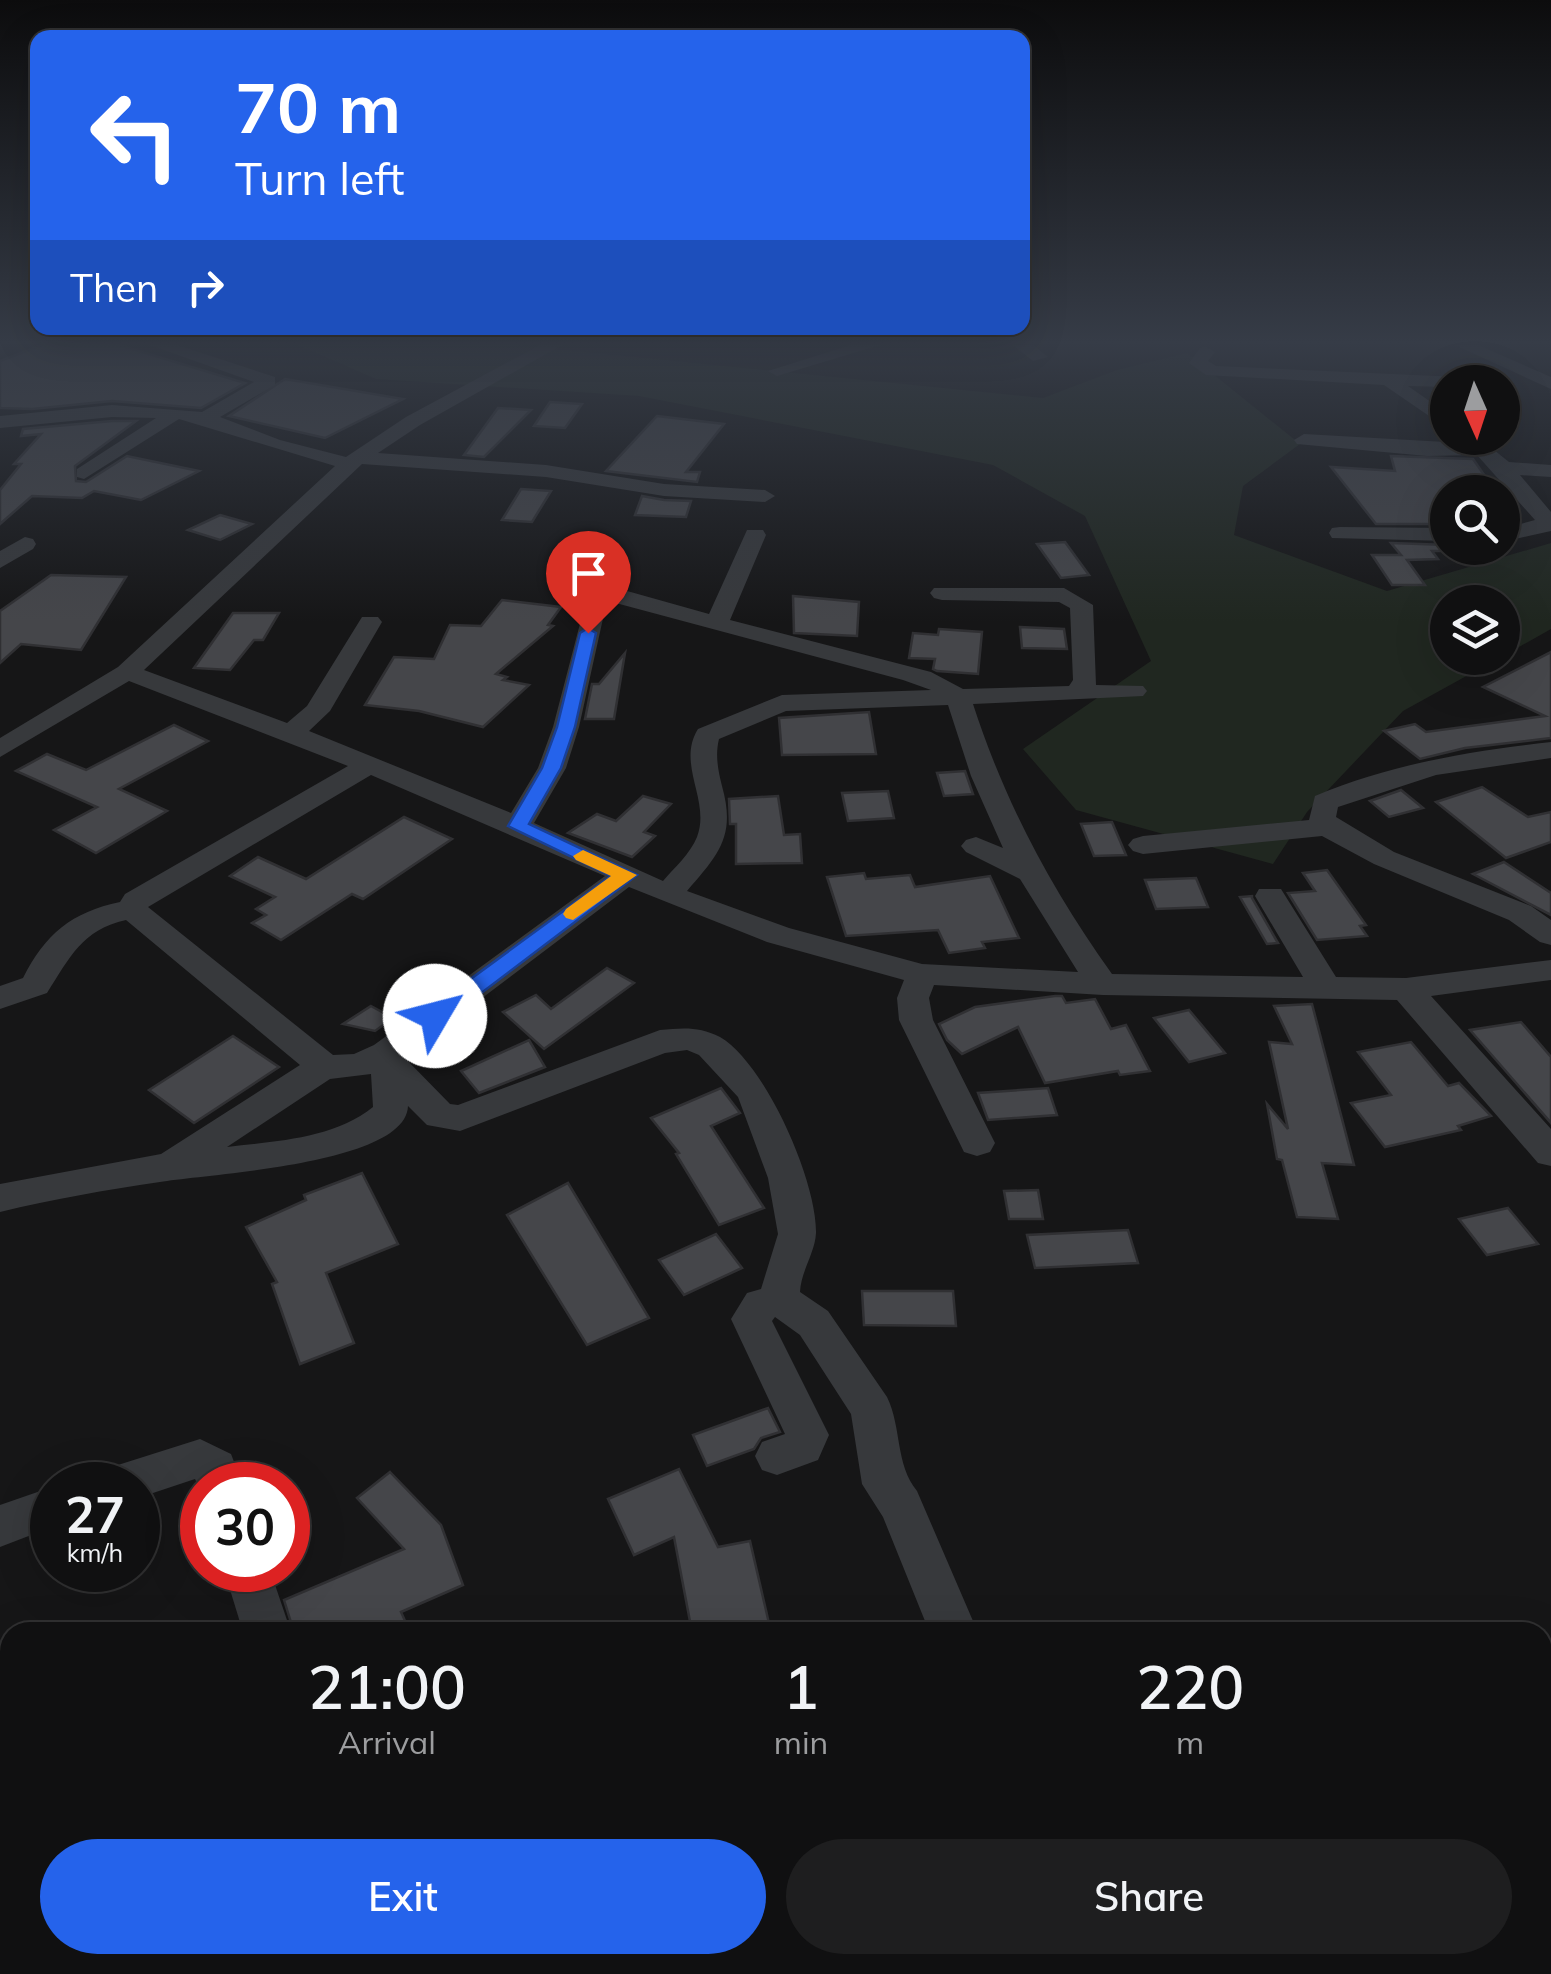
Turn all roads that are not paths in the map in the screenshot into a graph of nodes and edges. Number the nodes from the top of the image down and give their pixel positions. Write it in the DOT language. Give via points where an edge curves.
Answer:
graph roads {
  1 [pos="140,437"];
  2 [pos="255,437"];
  3 [pos="389,437"];
  4 [pos="1304,440"];
  5 [pos="1430,450"];
  6 [pos="1489,455"];
  7 [pos="353,461"];
  8 [pos="1504,468"];
  9 [pos="1551,471"];
  10 [pos="84,473"];
  11 [pos="1510,475"];
  12 [pos="1520,488"];
  13 [pos="765,496"];
  14 [pos="1520,532"];
  15 [pos="1340,533"];
  16 [pos="1430,535"];
  17 [pos="755,536"];
  18 [pos="25,544"];
  19 [pos="0,561"];
  20 [pos="942,592"];
  21 [pos="714,621"];
  22 [pos="370,622"];
  23 [pos="127,672"];
  24 [pos="1134,691"];
  25 [pos="1076,692"];
  26 [pos="959,699"];
  27 [pos="291,733"];
  28 [pos="2,747"];
  29 [pos="1551,750"];
  30 [pos="367,766"];
  31 [pos="518,826"];
  32 [pos="1327,827"];
  33 [pos="1143,845"];
  34 [pos="976,846"];
  35 [pos="1028,872"];
  36 [pos="626,875"];
  37 [pos="668,894"];
  38 [pos="1270,896"];
  39 [pos="132,909"];
  40 [pos="1551,935"];
  41 [pos="1551,970"];
  42 [pos="922,974"];
  43 [pos="1102,984"];
  44 [pos="1326,988"];
  45 [pos="1406,989"];
  46 [pos="0,998"];
  47 [pos="388,1060"];
  48 [pos="324,1066"];
  49 [pos="977,1143"];
  50 [pos="1551,1154"];
  51 [pos="170,1167"];
  52 [pos="0,1198"];
  53 [pos="780,1298"];
  54 [pos="777,1456"];
  55 [pos="30,1515"];
  56 [pos="0,1526"];
  57 [pos="255,1592"];
  58 [pos="264,1622"];
  59 [pos="949,1622"];
  1 -- 10 [label="street"];
  2 -- 7 [label="street"];
  3 -- 7 [label="street"];
  4 -- 5 [label="street"];
  6 -- 8 [label="street"];
  7 -- 13 [label="street" via="546,471 664,490"];
  7 -- 23 [label="street"];
  8 -- 9 [label="street"];
  8 -- 11 [label="street"];
  12 -- 14 [label="street" via="1546,520 1546,526"];
  15 -- 16 [label="street"];
  17 -- 21 [label="street" via="725,612"];
  18 -- 19 [label="street"];
  20 -- 25 [label="street" via="1075,599 1086,681"];
  21 -- 26 [label="street" via="931,680"];
  21 -- 31 [label="street" via="620,596 595,602 552,768"];
  22 -- 27 [label="street" via="318,711"];
  23 -- 27 [label="street"];
  23 -- 28 [label="street"];
  24 -- 25 [label="street"];
  25 -- 26 [label="street"];
  26 -- 35 [label="street" via="982,775"];
  26 -- 37 [label="street" via="782,702 707,735 700,750 715,826"];
  27 -- 30 [label="street"];
  29 -- 32 [label="street" via="1356,787 1326,802"];
  30 -- 31 [label="street"];
  30 -- 39 [label="street"];
  31 -- 36 [label="street"];
  32 -- 33 [label="street"];
  32 -- 40 [label="street" via="1384,858 1520,913"];
  34 -- 35 [label="street"];
  35 -- 43 [label="street"];
  36 -- 37 [label="street"];
  36 -- 47 [label="street"];
  37 -- 42 [label="street" via="778,934"];
  38 -- 44 [label="street"];
  39 -- 46 [label="street" via="74,931 57,943 36,985"];
  39 -- 48 [label="street"];
  41 -- 45 [label="street"];
  42 -- 43 [label="street"];
  42 -- 49 [label="street" via="913,998 916,1020"];
  43 -- 44 [label="street"];
  44 -- 45 [label="street"];
  45 -- 50 [label="street"];
  47 -- 48 [label="street"];
  47 -- 51 [label="street" via="391,1112 380,1126 266,1156"];
  47 -- 53 [label="street" via="440,1116 460,1118 660,1042 690,1038 711,1047 753,1092 787,1178 797,1234"];
  48 -- 51 [label="street"];
  51 -- 52 [label="street"];
  53 -- 54 [label="street" via="761,1305 751,1319 807,1435 802,1446"];
  53 -- 59 [label="street" via="814,1323 872,1410 884,1484 901,1504"];
  55 -- 56 [label="street"];
  57 -- 58 [label="street"];
}
